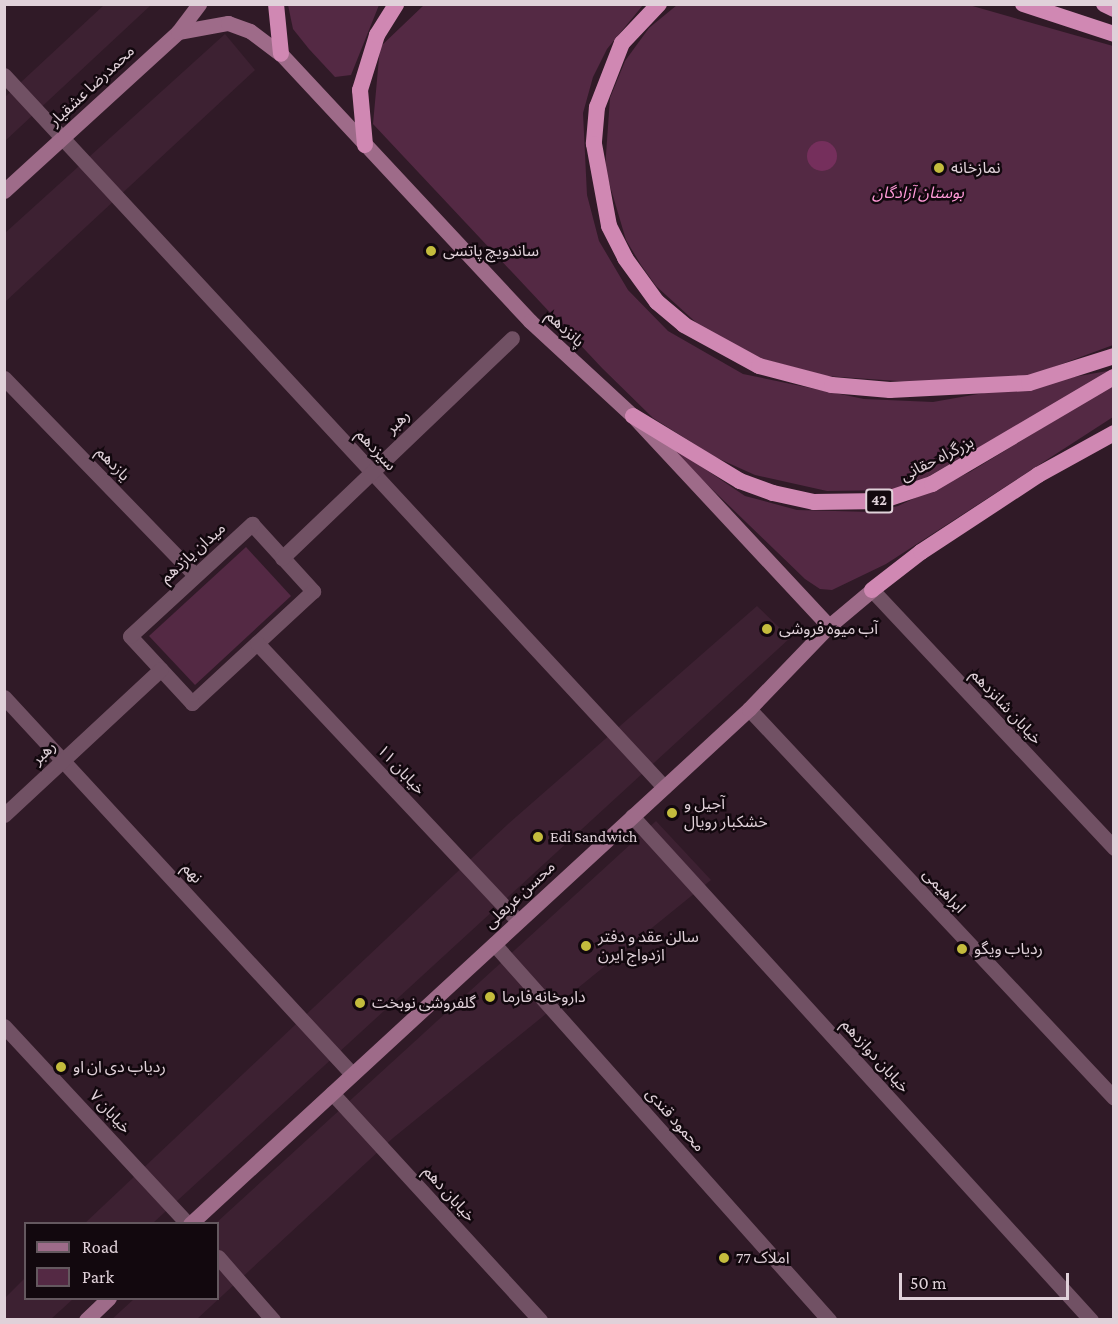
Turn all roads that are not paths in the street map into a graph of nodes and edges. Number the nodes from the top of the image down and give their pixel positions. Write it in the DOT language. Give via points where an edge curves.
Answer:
graph roads {
  1 [pos="199,4"];
  2 [pos="276,4"];
  3 [pos="396,4"];
  4 [pos="659,4"];
  5 [pos="1023,4"];
  6 [pos="1104,4"];
  7 [pos="1113,9"];
  8 [pos="178,32"];
  9 [pos="1113,34"];
  10 [pos="281,54"];
  11 [pos="4,75"];
  12 [pos="63,137"];
  13 [pos="365,145"];
  14 [pos="4,191"];
  15 [pos="512,338"];
  16 [pos="1113,356"];
  17 [pos="1113,377"];
  18 [pos="4,378"];
  19 [pos="633,416"];
  20 [pos="1113,433"];
  21 [pos="372,472"];
  22 [pos="282,558"];
  23 [pos="195,575"];
  24 [pos="872,590"];
  25 [pos="829,626"];
  26 [pos="257,643"];
  27 [pos="161,669"];
  28 [pos="4,697"];
  29 [pos="749,709"];
  30 [pos="63,760"];
  31 [pos="664,787"];
  32 [pos="4,815"];
  33 [pos="632,816"];
  34 [pos="1113,848"];
  35 [pos="518,921"];
  36 [pos="494,944"];
  37 [pos="4,1026"];
  38 [pos="352,1074"];
  39 [pos="332,1093"];
  40 [pos="1113,1098"];
  41 [pos="187,1222"];
  42 [pos="191,1222"];
  43 [pos="219,1258"];
  44 [pos="108,1300"];
  45 [pos="86,1320"];
  46 [pos="273,1320"];
  47 [pos="540,1320"];
  48 [pos="829,1320"];
  49 [pos="1091,1320"];
  1 -- 8 [label="main road, محمدرضا عشقیار"];
  2 -- 10 [label="highway"];
  3 -- 13 [label="highway" via="377,35 360,90"];
  4 -- 16 [label="highway" via="622,43 597,107 594,144 609,226 625,258 657,302 684,325 759,366 832,385 890,390 1029,383"];
  5 -- 9 [label="highway"];
  6 -- 7 [label="highway"];
  8 -- 10 [label="main road, پانزدهم" via="228,23 250,31"];
  8 -- 12 [label="main road, محمدرضا عشقیار"];
  10 -- 13 [label="main road, پانزدهم"];
  11 -- 12 [label="street, سیزدهم"];
  12 -- 14 [label="main road, محمدرضا عشقیار"];
  12 -- 21 [label="street, سیزدهم"];
  13 -- 19 [label="main road, پانزدهم" via="530,321"];
  15 -- 21 [label="street, رهبر"];
  17 -- 19 [label="highway, بزرگراه حقانی / 42" via="932,484 881,501 814,502 773,493 740,481"];
  18 -- 23 [label="street, یازدهم"];
  19 -- 25 [label="main road, پانزدهم"];
  20 -- 24 [label="highway" via="1038,475 921,552"];
  21 -- 22 [label="street, رهبر"];
  21 -- 31 [label="street, سیزدهم"];
  22 -- 23 [label="street, میدان یازدهم" via="252,524"];
  22 -- 26 [label="street, میدان یازدهم" via="313,591"];
  23 -- 27 [label="street, میدان یازدهم" via="130,636"];
  24 -- 25 [label="main road, محسن عربعلی"];
  24 -- 34 [label="street, خیابان شانزدهم"];
  25 -- 29 [label="main road, محسن عربعلی"];
  26 -- 27 [label="street, میدان یازدهم" via="192,703"];
  26 -- 35 [label="street, خیابان ۱۱"];
  27 -- 30 [label="street, رهبر"];
  28 -- 30 [label="street, نهم"];
  29 -- 31 [label="main road, محسن عربعلی"];
  29 -- 40 [label="street, ابراهیمی"];
  30 -- 32 [label="street, رهبر"];
  30 -- 38 [label="street, نهم"];
  31 -- 33 [label="main road, محسن عربعلی"];
  33 -- 35 [label="main road, محسن عربعلی"];
  33 -- 49 [label="street, خیابان دوازدهم"];
  35 -- 36 [label="main road, محسن عربعلی"];
  36 -- 38 [label="main road, محسن عربعلی"];
  36 -- 48 [label="street, محمود قندی"];
  37 -- 41 [label="street, خیابان ۷"];
  38 -- 39 [label="main road, محسن عربعلی"];
  39 -- 42 [label="main road, محسن عربعلی"];
  39 -- 47 [label="street, خیابان دهم"];
  43 -- 46 [label="street"];
  44 -- 45 [label="main road"];
}
